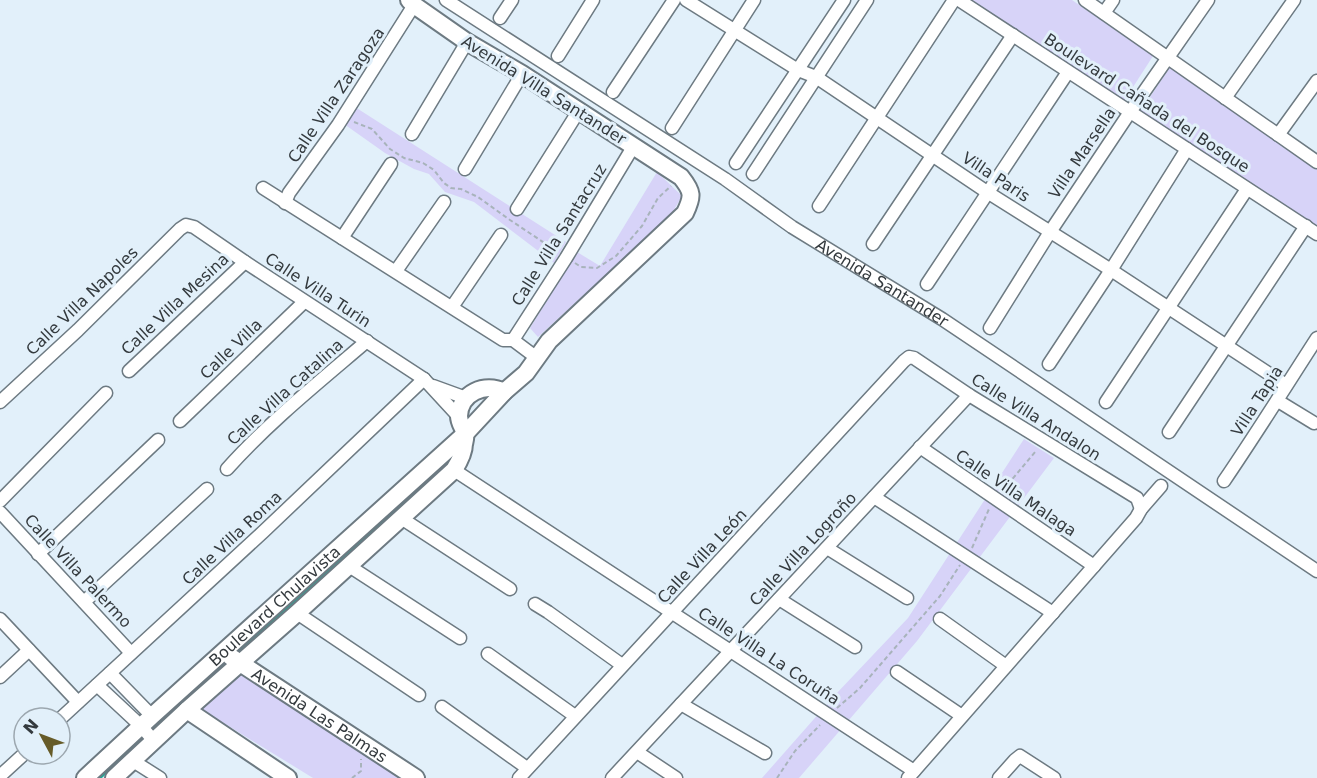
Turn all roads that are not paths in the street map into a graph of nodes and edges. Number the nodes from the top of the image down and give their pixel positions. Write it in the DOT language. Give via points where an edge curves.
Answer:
graph roads {
  1 [pos="446,0"];
  2 [pos="512,0"];
  3 [pos="593,0"];
  4 [pos="674,0"];
  5 [pos="686,0"];
  6 [pos="754,0"];
  7 [pos="844,0"];
  8 [pos="867,0"];
  9 [pos="954,0"];
  10 [pos="959,0"];
  11 [pos="1085,0"];
  12 [pos="1113,0"];
  13 [pos="1208,0"];
  14 [pos="1294,0"];
  15 [pos="412,3"];
  16 [pos="1104,13"];
  17 [pos="500,18"];
  18 [pos="734,31"];
  19 [pos="1013,35"];
  20 [pos="467,42"];
  21 [pos="558,56"];
  22 [pos="1167,58"];
  23 [pos="798,70"];
  24 [pos="1068,72"];
  25 [pos="522,74"];
  26 [pos="816,77"];
  27 [pos="1317,81"];
  28 [pos="613,92"];
  29 [pos="1225,98"];
  30 [pos="578,112"];
  31 [pos="1130,112"];
  32 [pos="877,118"];
  33 [pos="672,128"];
  34 [pos="412,134"];
  35 [pos="1278,135"];
  36 [pos="633,147"];
  37 [pos="1187,149"];
  38 [pos="932,155"];
  39 [pos="1317,162"];
  40 [pos="736,163"];
  41 [pos="391,164"];
  42 [pos="465,168"];
  43 [pos="753,174"];
  44 [pos="263,188"];
  45 [pos="1247,189"];
  46 [pos="987,192"];
  47 [pos="444,202"];
  48 [pos="285,203"];
  49 [pos="819,206"];
  50 [pos="517,209"];
  51 [pos="685,213"];
  52 [pos="186,225"];
  53 [pos="1306,226"];
  54 [pos="1050,232"];
  55 [pos="1317,234"];
  56 [pos="501,235"];
  57 [pos="342,238"];
  58 [pos="873,244"];
  59 [pos="244,262"];
  60 [pos="1111,270"];
  61 [pos="396,271"];
  62 [pos="927,284"];
  63 [pos="304,302"];
  64 [pos="452,307"];
  65 [pos="1168,307"];
  66 [pos="990,328"];
  67 [pos="1317,338"];
  68 [pos="513,340"];
  69 [pos="367,341"];
  70 [pos="1226,345"];
  71 [pos="909,357"];
  72 [pos="537,358"];
  73 [pos="1049,364"];
  74 [pos="129,371"];
  75 [pos="427,382"];
  76 [pos="1287,385"];
  77 [pos="504,392"];
  78 [pos="106,393"];
  79 [pos="969,395"];
  80 [pos="466,398"];
  81 [pos="1278,401"];
  82 [pos="0,402"];
  83 [pos="1106,402"];
  84 [pos="459,417"];
  85 [pos="180,421"];
  86 [pos="1314,423"];
  87 [pos="1169,432"];
  88 [pos="465,434"];
  89 [pos="158,440"];
  90 [pos="920,447"];
  91 [pos="227,469"];
  92 [pos="454,470"];
  93 [pos="1224,481"];
  94 [pos="1161,486"];
  95 [pos="207,489"];
  96 [pos="874,497"];
  97 [pos="0,501"];
  98 [pos="1141,509"];
  99 [pos="0,512"];
  100 [pos="401,518"];
  101 [pos="827,548"];
  102 [pos="38,554"];
  103 [pos="349,566"];
  104 [pos="1094,566"];
  105 [pos="1317,571"];
  106 [pos="510,589"];
  107 [pos="907,598"];
  108 [pos="779,599"];
  109 [pos="84,602"];
  110 [pos="535,604"];
  111 [pos="672,613"];
  112 [pos="1053,613"];
  113 [pos="297,614"];
  114 [pos="0,619"];
  115 [pos="940,619"];
  116 [pos="460,638"];
  117 [pos="855,647"];
  118 [pos="29,650"];
  119 [pos="730,651"];
  120 [pos="224,652"];
  121 [pos="131,653"];
  122 [pos="488,654"];
  123 [pos="240,663"];
  124 [pos="622,665"];
  125 [pos="1006,666"];
  126 [pos="897,672"];
  127 [pos="110,673"];
  128 [pos="0,678"];
  129 [pos="98,685"];
  130 [pos="419,694"];
  131 [pos="78,702"];
  132 [pos="681,704"];
  133 [pos="442,707"];
  134 [pos="72,708"];
  135 [pos="187,710"];
  136 [pos="575,716"];
  137 [pos="962,716"];
  138 [pos="147,721"];
  139 [pos="154,741"];
  140 [pos="637,752"];
  141 [pos="765,753"];
  142 [pos="133,761"];
  143 [pos="12,764"];
  144 [pos="527,768"];
  145 [pos="911,775"];
  146 [pos="0,776"];
  147 [pos="85,778"];
  148 [pos="114,778"];
  149 [pos="160,778"];
  150 [pos="288,778"];
  151 [pos="416,778"];
  152 [pos="519,778"];
  153 [pos="612,778"];
  154 [pos="676,778"];
  155 [pos="999,778"];
  156 [pos="1054,778"];
  1 -- 105 [label="street, Avenida Santander" via="725,179 792,227 942,320"];
  2 -- 17 [label="street"];
  3 -- 21 [label="street"];
  4 -- 28 [label="street"];
  5 -- 18 [label="street, Villa Paris"];
  6 -- 18 [label="street"];
  7 -- 23 [label="street"];
  8 -- 26 [label="street"];
  9 -- 32 [label="street"];
  10 -- 19 [label="street, Boulevard Cañada del Bosque"];
  11 -- 16 [label="street"];
  12 -- 16 [label="street"];
  13 -- 22 [label="street, Villa Marsella"];
  14 -- 29 [label="street"];
  15 -- 20 [label="street, Avenida Villa Santander"];
  15 -- 48 [label="street, Calle Villa Zaragoza" via="339,125"];
  16 -- 22 [label="street"];
  18 -- 23 [label="street, Villa Paris"];
  18 -- 33 [label="street"];
  19 -- 24 [label="street, Boulevard Cañada del Bosque"];
  19 -- 38 [label="street"];
  20 -- 25 [label="street, Avenida Villa Santander"];
  20 -- 34 [label="street"];
  22 -- 29 [label="street"];
  22 -- 31 [label="street, Villa Marsella"];
  23 -- 26 [label="street, Villa Paris"];
  23 -- 40 [label="street"];
  24 -- 31 [label="street, Boulevard Cañada del Bosque"];
  24 -- 46 [label="street"];
  25 -- 30 [label="street, Avenida Villa Santander"];
  25 -- 42 [label="street"];
  26 -- 32 [label="street, Villa Paris"];
  26 -- 43 [label="street"];
  27 -- 35 [label="street"];
  29 -- 35 [label="street"];
  30 -- 36 [label="street, Avenida Villa Santander"];
  30 -- 50 [label="street"];
  31 -- 37 [label="street, Boulevard Cañada del Bosque"];
  31 -- 54 [label="street, Villa Marsella"];
  32 -- 38 [label="street, Villa Paris"];
  32 -- 49 [label="street"];
  35 -- 39 [label="street"];
  36 -- 51 [label="street, Avenida Villa Santander" via="681,177 689,187 692,198"];
  36 -- 68 [label="street, Calle Villa Santacruz"];
  37 -- 45 [label="street, Boulevard Cañada del Bosque"];
  37 -- 60 [label="street"];
  38 -- 46 [label="street, Villa Paris"];
  38 -- 58 [label="street"];
  41 -- 57 [label="street"];
  44 -- 48 [label="street"];
  45 -- 53 [label="street, Boulevard Cañada del Bosque"];
  45 -- 65 [label="street"];
  46 -- 54 [label="street, Villa Paris"];
  46 -- 62 [label="street"];
  47 -- 61 [label="street"];
  48 -- 57 [label="street"];
  51 -- 72 [label="street, Boulevard Chulavista" via="549,341"];
  52 -- 59 [label="street, Calle Villa Turin"];
  52 -- 82 [label="street, Calle Villa Napoles"];
  53 -- 55 [label="street, Boulevard Cañada del Bosque"];
  53 -- 70 [label="street"];
  54 -- 60 [label="street, Villa Paris"];
  54 -- 66 [label="street, Villa Marsella"];
  56 -- 64 [label="street"];
  57 -- 61 [label="street"];
  59 -- 63 [label="street, Calle Villa Turin"];
  59 -- 74 [label="street, Calle Villa Mesina"];
  60 -- 65 [label="street, Villa Paris"];
  60 -- 73 [label="street"];
  61 -- 64 [label="street"];
  63 -- 69 [label="street, Calle Villa Turin"];
  63 -- 85 [label="street, Calle Villa"];
  64 -- 68 [label="street" via="503,340"];
  65 -- 70 [label="street, Villa Paris"];
  65 -- 83 [label="street"];
  67 -- 76 [label="street, Villa Tapia"];
  68 -- 72 [label="street"];
  69 -- 75 [label="street, Calle Villa Turin"];
  69 -- 91 [label="street, Calle Villa Catalina"];
  70 -- 76 [label="street, Villa Paris"];
  70 -- 87 [label="street"];
  71 -- 79 [label="street, Calle Villa Andalon"];
  71 -- 111 [label="street, Calle Villa León"];
  72 -- 77 [label="street, Boulevard Chulavista"];
  75 -- 80 [label="street, Calle Villa Turin"];
  75 -- 84 [label="street, Calle Villa Turin"];
  75 -- 121 [label="street, Calle Villa Roma"];
  76 -- 81 [label="street, Villa Tapia"];
  77 -- 80 [label="street" via="487,387"];
  77 -- 88 [label="street, Boulevard Chulavista"];
  78 -- 97 [label="street"];
  79 -- 90 [label="street, Calle Villa Logroño"];
  79 -- 98 [label="street, Calle Villa Andalon" via="1137,498"];
  80 -- 84 [label="street"];
  81 -- 86 [label="street"];
  81 -- 93 [label="street, Villa Tapia"];
  84 -- 88 [label="street"];
  88 -- 92 [label="street, Boulevard Chulavista" via="464,448"];
  88 -- 120 [label="street, Boulevard Chulavista"];
  89 -- 102 [label="street"];
  90 -- 96 [label="street, Calle Villa Logroño"];
  90 -- 104 [label="street, Calle Villa Malaga"];
  92 -- 100 [label="street, Boulevard Chulavista"];
  92 -- 111 [label="street, Calle Villa La Coruña"];
  94 -- 98 [label="street"];
  95 -- 109 [label="street"];
  96 -- 101 [label="street, Calle Villa Logroño"];
  96 -- 112 [label="street"];
  98 -- 104 [label="street"];
  99 -- 102 [label="street, Calle Villa Palermo"];
  100 -- 103 [label="street, Boulevard Chulavista"];
  100 -- 106 [label="street"];
  101 -- 107 [label="street"];
  101 -- 108 [label="street, Calle Villa Logroño"];
  102 -- 109 [label="street, Calle Villa Palermo"];
  103 -- 113 [label="street, Boulevard Chulavista"];
  103 -- 116 [label="street"];
  104 -- 112 [label="street"];
  108 -- 117 [label="street"];
  108 -- 119 [label="street, Calle Villa Logroño"];
  109 -- 121 [label="street, Calle Villa Palermo"];
  110 -- 124 [label="street"];
  111 -- 119 [label="street, Calle Villa La Coruña"];
  111 -- 124 [label="street, Calle Villa León"];
  112 -- 125 [label="street"];
  113 -- 123 [label="street, Boulevard Chulavista"];
  113 -- 130 [label="street"];
  114 -- 118 [label="street"];
  115 -- 125 [label="street"];
  118 -- 128 [label="street"];
  118 -- 131 [label="street"];
  119 -- 132 [label="street, Calle Villa Logroño"];
  119 -- 145 [label="street, Calle Villa La Coruña" via="829,715"];
  120 -- 123 [label="street, Avenida Las Palmas"];
  120 -- 138 [label="street, Boulevard Chulavista"];
  121 -- 127 [label="street, Calle Villa Roma"];
  122 -- 136 [label="street"];
  123 -- 135 [label="street, Boulevard Chulavista"];
  123 -- 151 [label="street, Avenida Las Palmas"];
  124 -- 136 [label="street, Calle Villa León"];
  125 -- 137 [label="street"];
  126 -- 137 [label="street"];
  127 -- 129 [label="street, Calle Villa Roma"];
  127 -- 138 [label="street"];
  129 -- 131 [label="street, Calle Villa Roma"];
  129 -- 138 [label="street"];
  131 -- 134 [label="street, Calle Villa Roma"];
  132 -- 140 [label="street, Calle Villa Logroño"];
  132 -- 141 [label="street"];
  133 -- 144 [label="street"];
  135 -- 139 [label="street, Boulevard Chulavista"];
  135 -- 150 [label="street"];
  136 -- 144 [label="street, Calle Villa León"];
  137 -- 145 [label="street"];
  138 -- 139 [label="street"];
  138 -- 147 [label="street, Boulevard Chulavista"];
  139 -- 142 [label="street, Boulevard Chulavista"];
  140 -- 153 [label="street, Calle Villa Logroño"];
  140 -- 154 [label="street"];
  142 -- 148 [label="street, Boulevard Chulavista"];
  142 -- 149 [label="street"];
  143 -- 146 [label="street"];
  144 -- 152 [label="street, Calle Villa León"];
  155 -- 156 [label="street" via="1020,756"];
}
